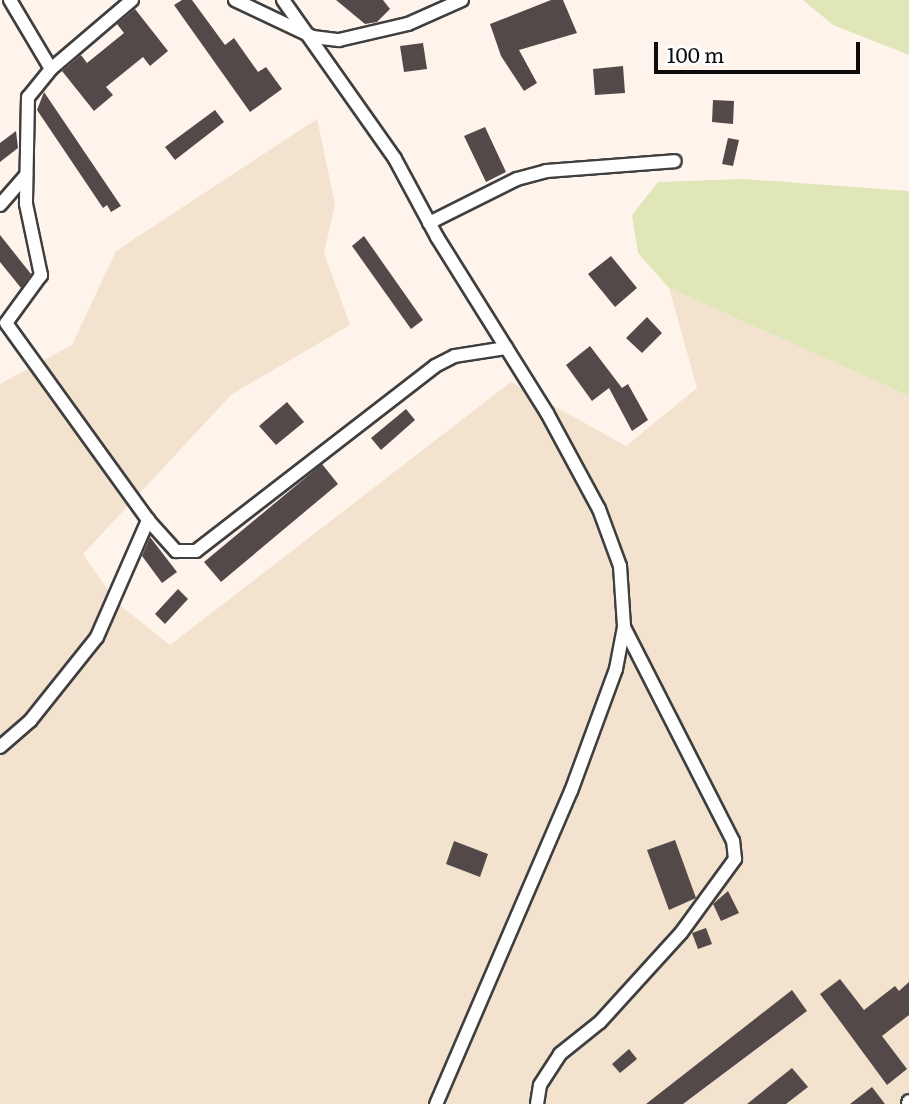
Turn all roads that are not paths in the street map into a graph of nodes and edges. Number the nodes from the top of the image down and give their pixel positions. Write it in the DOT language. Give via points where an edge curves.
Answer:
graph roads {
  1 [pos="10,0"];
  2 [pos="132,0"];
  3 [pos="235,0"];
  4 [pos="284,0"];
  5 [pos="462,0"];
  6 [pos="313,37"];
  7 [pos="51,69"];
  8 [pos="675,161"];
  9 [pos="26,175"];
  10 [pos="0,205"];
  11 [pos="429,223"];
  12 [pos="3,319"];
  13 [pos="506,348"];
  14 [pos="148,520"];
  15 [pos="624,626"];
  16 [pos="0,747"];
  17 [pos="436,1104"];
  18 [pos="537,1104"];
  1 -- 7 [label="street"];
  2 -- 7 [label="street"];
  3 -- 6 [label="street"];
  4 -- 6 [label="street"];
  5 -- 6 [label="street" via="387,29 339,40"];
  6 -- 11 [label="street" via="395,159"];
  7 -- 9 [label="street" via="28,97"];
  8 -- 11 [label="street" via="546,171 517,179"];
  9 -- 10 [label="street"];
  9 -- 12 [label="street" via="30,235 41,275"];
  11 -- 13 [label="street"];
  12 -- 14 [label="street"];
  13 -- 14 [label="street" via="455,356 435,366 196,551 176,551"];
  13 -- 15 [label="street" via="599,509 620,566"];
  14 -- 16 [label="street" via="97,637 30,721"];
  15 -- 17 [label="street" via="616,669 571,791"];
  15 -- 18 [label="street" via="733,841 735,859 681,933 600,1023 560,1054 540,1086"];
}
